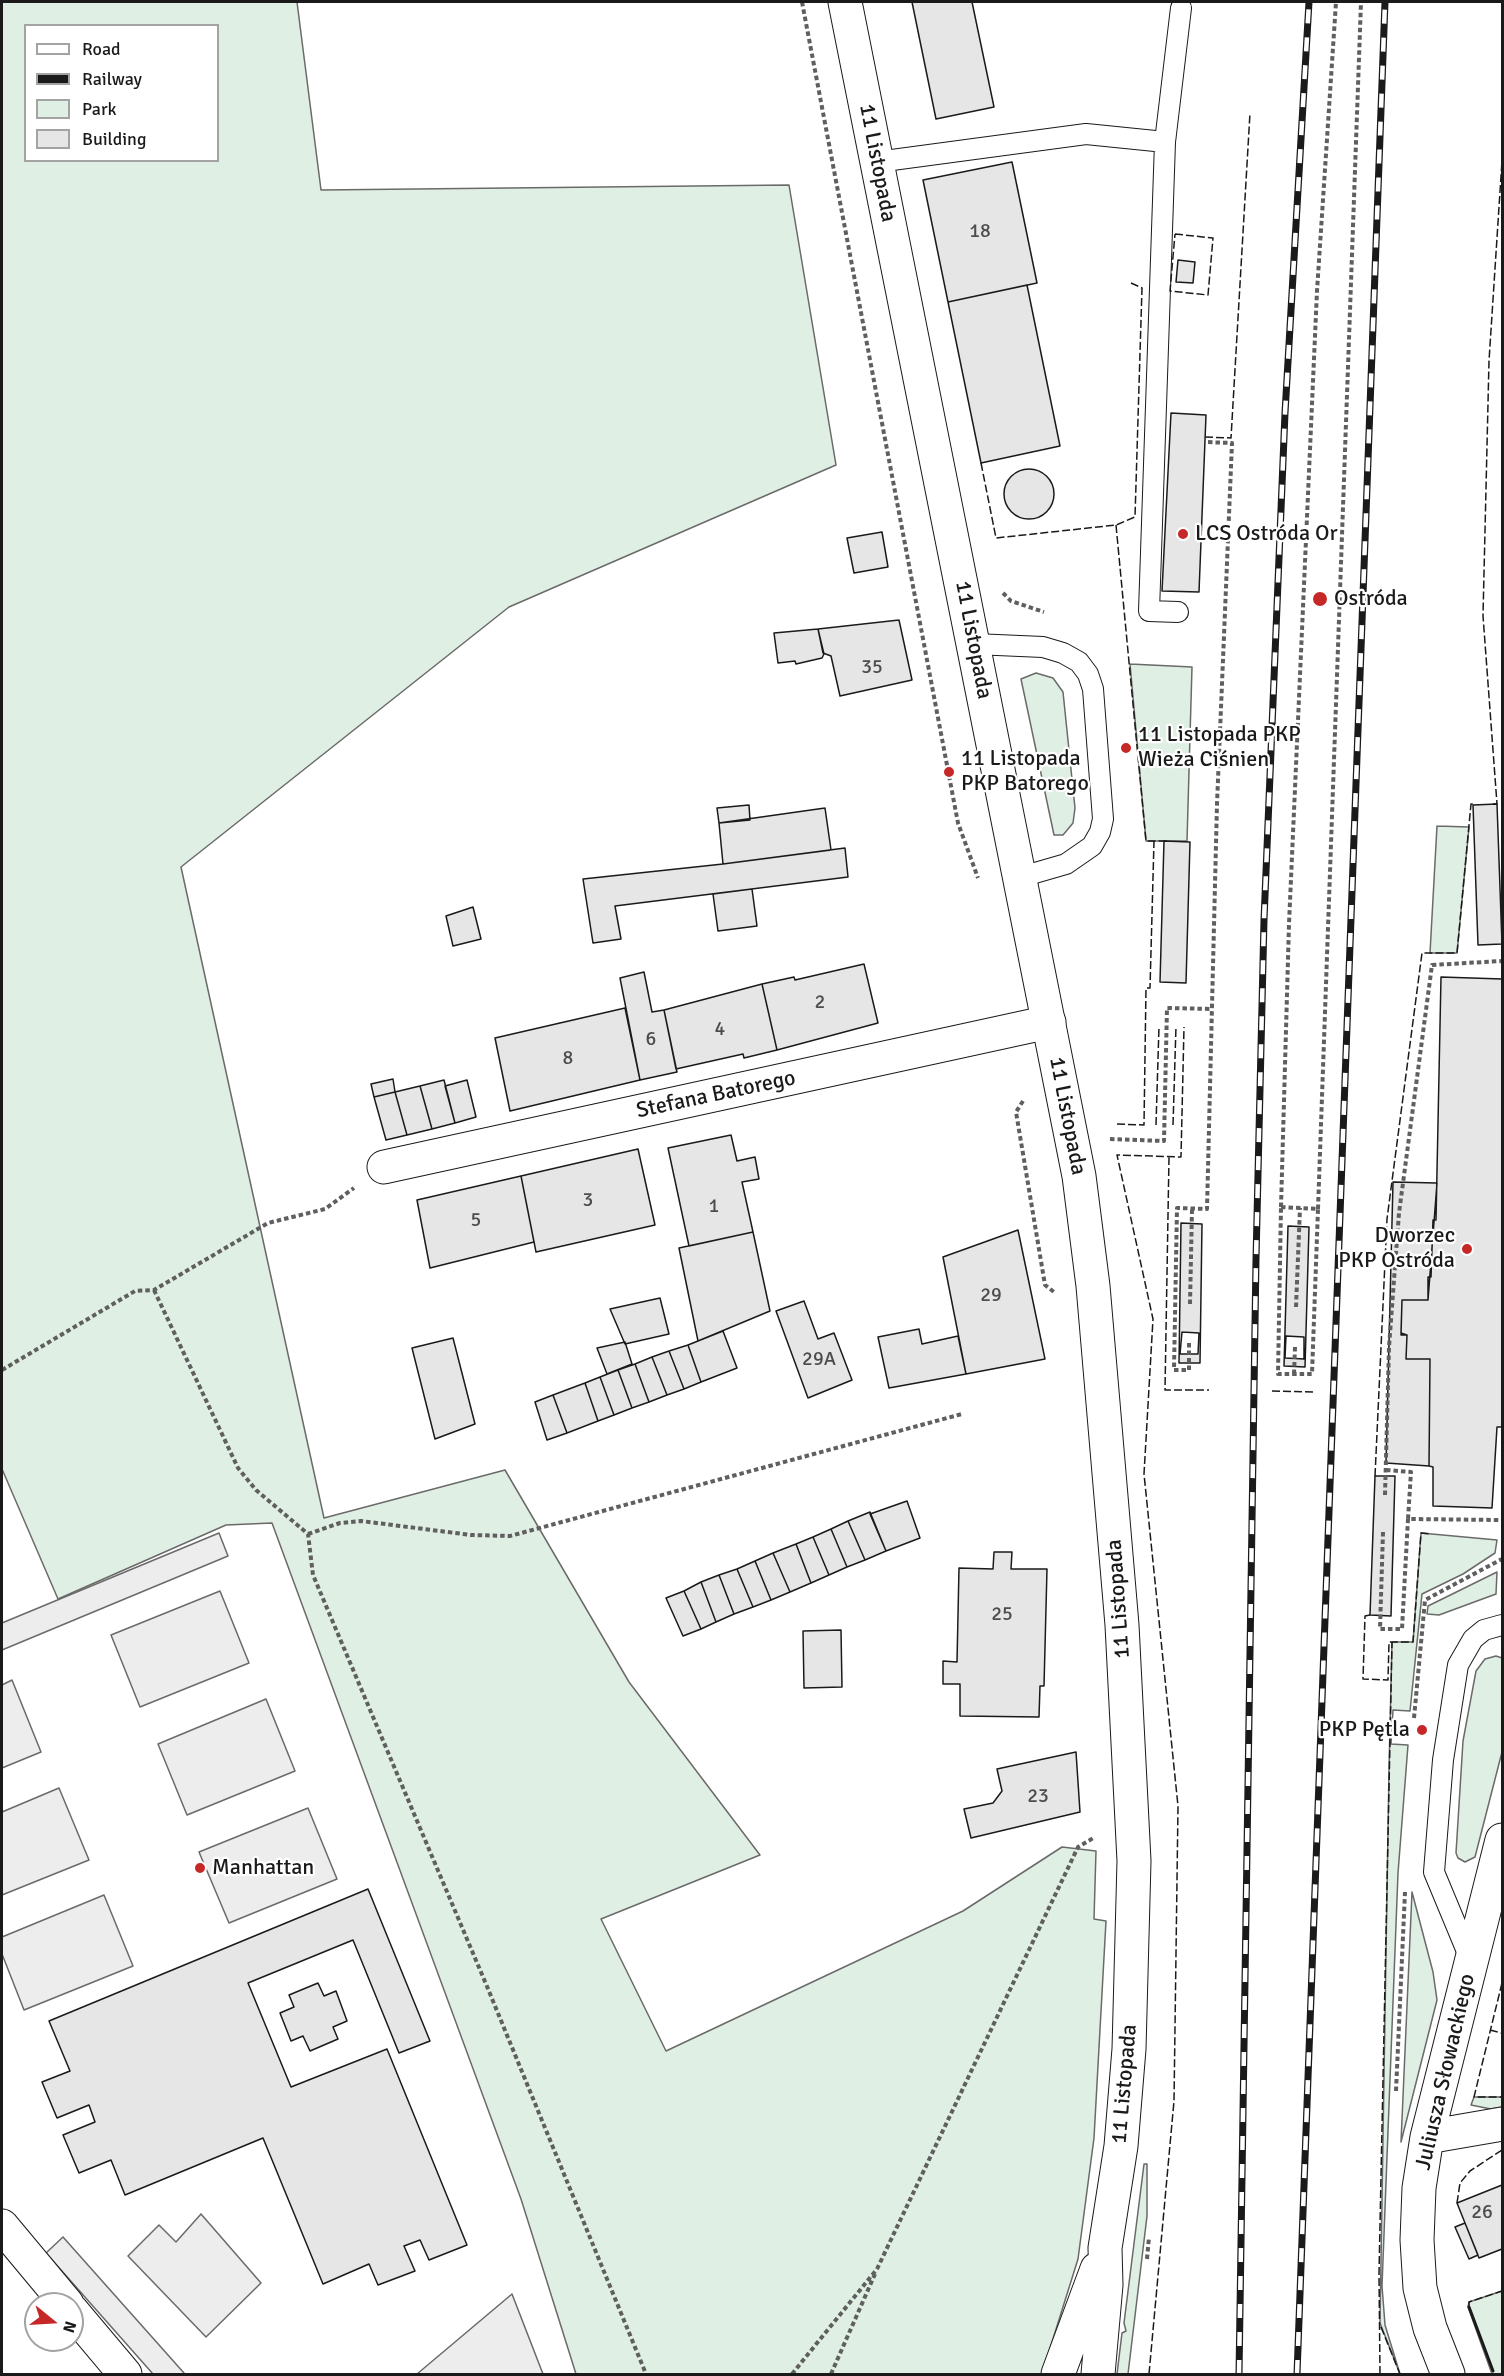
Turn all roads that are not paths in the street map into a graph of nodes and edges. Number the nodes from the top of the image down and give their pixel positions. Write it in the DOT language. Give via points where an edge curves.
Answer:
graph roads {
  1 [pos="845,2"];
  2 [pos="1181,8"];
  3 [pos="1165,142"];
  4 [pos="877,162"];
  5 [pos="1178,612"];
  6 [pos="975,644"];
  7 [pos="1021,877"];
  8 [pos="1049,1022"];
  9 [pos="384,1167"];
  10 [pos="1503,1625"];
  11 [pos="1503,1840"];
  12 [pos="1471,1962"];
  13 [pos="1503,2124"];
  14 [pos="1427,2137"];
  15 [pos="2,2226"];
  16 [pos="1105,2248"];
  17 [pos="57,2292"];
  18 [pos="84,2325"];
  19 [pos="125,2374"];
  20 [pos="1058,2374"];
  21 [pos="1098,2374"];
  22 [pos="1448,2374"];
  1 -- 4 [label="main road, 11 Listopada"];
  2 -- 3 [label="lane"];
  3 -- 4 [label="lane" via="1086,134"];
  3 -- 5 [label="lane" via="1149,611"];
  4 -- 6 [label="main road, 11 Listopada"];
  6 -- 7 [label="main road, 11 Listopada"];
  6 -- 7 [label="lane" via="1043,647 1063,653 1079,663 1093,689 1103,819 1100,832 1092,846 1072,861"];
  7 -- 8 [label="main road, 11 Listopada"];
  8 -- 9 [label="main road, Stefana Batorego"];
  8 -- 16 [label="main road, 11 Listopada" via="1079,1176 1093,1286 1122,1625 1134,1850 1129,2049"];
  10 -- 12 [label="lane" via="1484,1630 1473,1639 1458,1665 1443,1760 1434,1872"];
  11 -- 12 [label="main road, Juliusza Słowackiego"];
  12 -- 14 [label="main road, Juliusza Słowackiego"];
  13 -- 14 [label="main road"];
  14 -- 22 [label="main road, Juliusza Słowackiego" via="1417,2209 1418,2271 1430,2328"];
  15 -- 17 [label="main road"];
  16 -- 20 [label="main road, 11 Listopada"];
  16 -- 21 [label="main road, 11 Listopada" via="1106,2285"];
  18 -- 19 [label="main road"];
}
